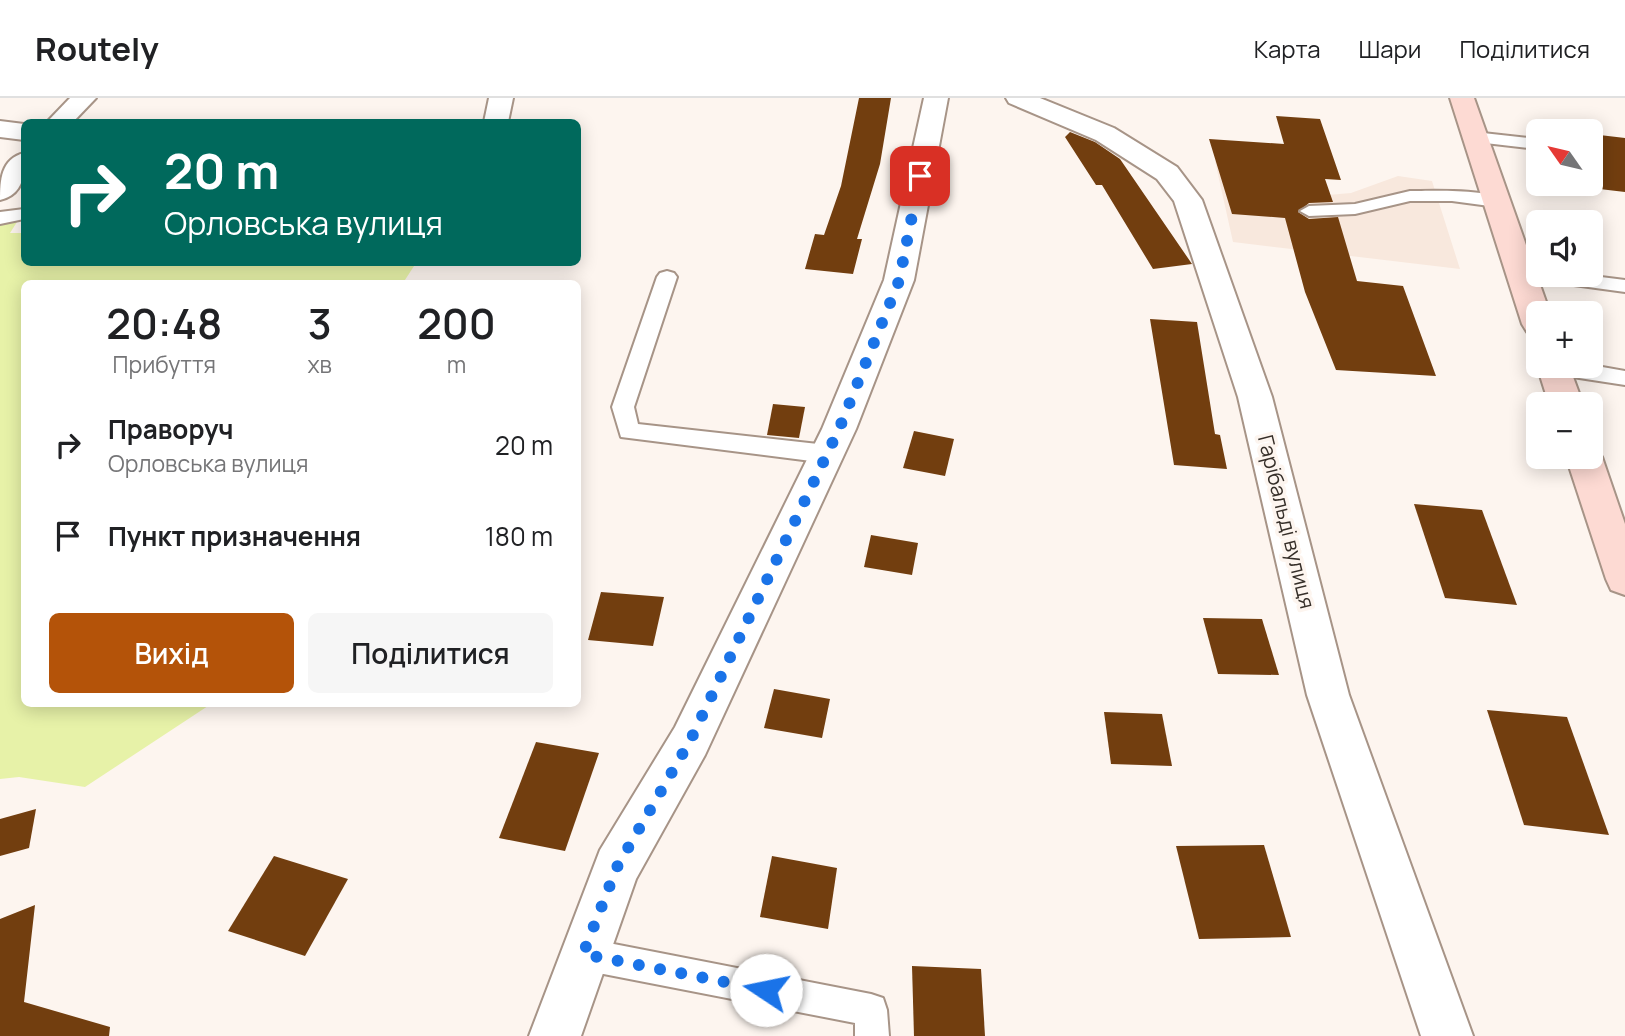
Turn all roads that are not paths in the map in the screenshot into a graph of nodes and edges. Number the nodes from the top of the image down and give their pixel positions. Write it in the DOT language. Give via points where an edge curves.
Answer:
graph roads {
  1 [pos="84,98"];
  2 [pos="501,98"];
  3 [pos="936,98"];
  4 [pos="1018,98"];
  5 [pos="1462,98"];
  6 [pos="62,119"];
  7 [pos="497,119"];
  8 [pos="0,129"];
  9 [pos="21,132"];
  10 [pos="1474,137"];
  11 [pos="1526,143"];
  12 [pos="21,165"];
  13 [pos="0,192"];
  14 [pos="1497,202"];
  15 [pos="1309,211"];
  16 [pos="21,214"];
  17 [pos="0,218"];
  18 [pos="1521,273"];
  19 [pos="667,277"];
  20 [pos="1625,286"];
  21 [pos="1530,301"];
  22 [pos="1603,374"];
  23 [pos="1625,378"];
  24 [pos="827,454"];
  25 [pos="1588,469"];
  26 [pos="1625,579"];
  27 [pos="583,954"];
  28 [pos="555,1036"];
  29 [pos="872,1036"];
  30 [pos="1447,1036"];
  1 -- 6 [label="street"];
  2 -- 7 [label="street"];
  3 -- 24 [label="street" via="899,281"];
  4 -- 30 [label="street, Гарібальді вулиця" via="1105,134 1167,173 1188,200 1255,397 1328,695"];
  5 -- 10 [label="main road"];
  8 -- 9 [label="street"];
  10 -- 11 [label="lane"];
  10 -- 14 [label="main road"];
  12 -- 13 [label="street"];
  14 -- 15 [label="lane" via="1452,195 1410,196 1355,209"];
  14 -- 18 [label="main road"];
  16 -- 17 [label="lane"];
  18 -- 20 [label="lane"];
  18 -- 21 [label="main road"];
  19 -- 24 [label="lane" via="623,407 629,431"];
  22 -- 23 [label="lane"];
  24 -- 27 [label="street" via="690,741 617,867"];
  25 -- 26 [label="main road"];
  27 -- 28 [label="street"];
  27 -- 29 [label="lane" via="871,1010"];
}
